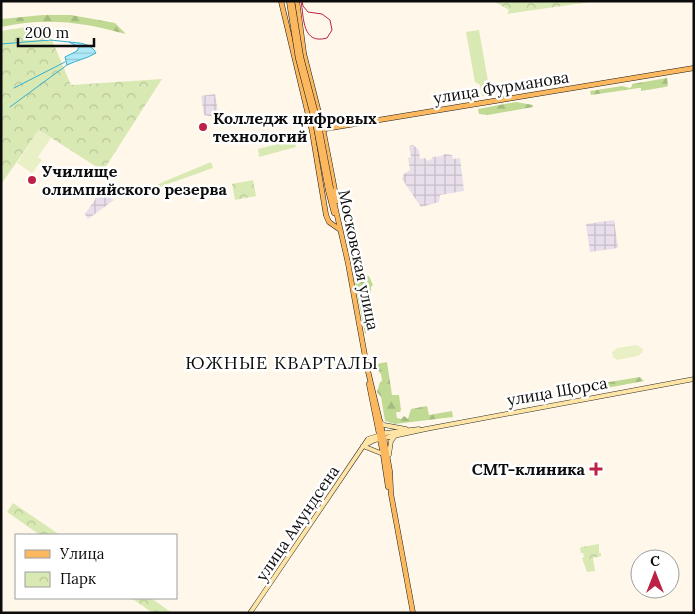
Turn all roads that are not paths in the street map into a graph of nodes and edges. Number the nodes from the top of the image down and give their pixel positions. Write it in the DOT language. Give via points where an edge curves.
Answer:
graph roads {
  1 [pos="281,1"];
  2 [pos="290,1"];
  3 [pos="297,1"];
  4 [pos="694,68"];
  5 [pos="323,129"];
  6 [pos="312,131"];
  7 [pos="340,227"];
  8 [pos="694,379"];
  9 [pos="381,423"];
  10 [pos="426,429"];
  11 [pos="408,430"];
  12 [pos="381,436"];
  13 [pos="395,436"];
  14 [pos="363,446"];
  15 [pos="383,454"];
  16 [pos="390,472"];
  17 [pos="250,613"];
  18 [pos="412,613"];
  1 -- 6 [label="main road"];
  2 -- 7 [label="main road, Московская улица, bridge"];
  3 -- 5 [label="main road" via="303,49"];
  4 -- 5 [label="main road, улица Фурманова"];
  5 -- 6 [label="main road, улица Фурманова"];
  5 -- 7 [label="main road"];
  6 -- 7 [label="main road" via="327,218"];
  7 -- 9 [label="main road, Московская улица"];
  7 -- 12 [label="main road, Московская улица"];
  8 -- 10 [label="main road, улица Щорса"];
  9 -- 11 [label="main road"];
  9 -- 12 [label="main road, Московская улица"];
  10 -- 11 [label="main road, улица Щорса"];
  10 -- 13 [label="main road, улица Щорса"];
  11 -- 12 [label="main road, улица Щорса"];
  12 -- 13 [label="main road, улица Щорса"];
  12 -- 14 [label="main road, улица Щорса" via="368,439"];
  12 -- 15 [label="main road, Московская улица"];
  12 -- 16 [label="main road, Московская улица"];
  13 -- 16 [label="main road" via="391,439 389,452"];
  14 -- 15 [label="main road"];
  14 -- 17 [label="main road, улица Амундсена"];
  15 -- 18 [label="main road, Московская улица"];
  16 -- 18 [label="main road, Московская улица"];
}
